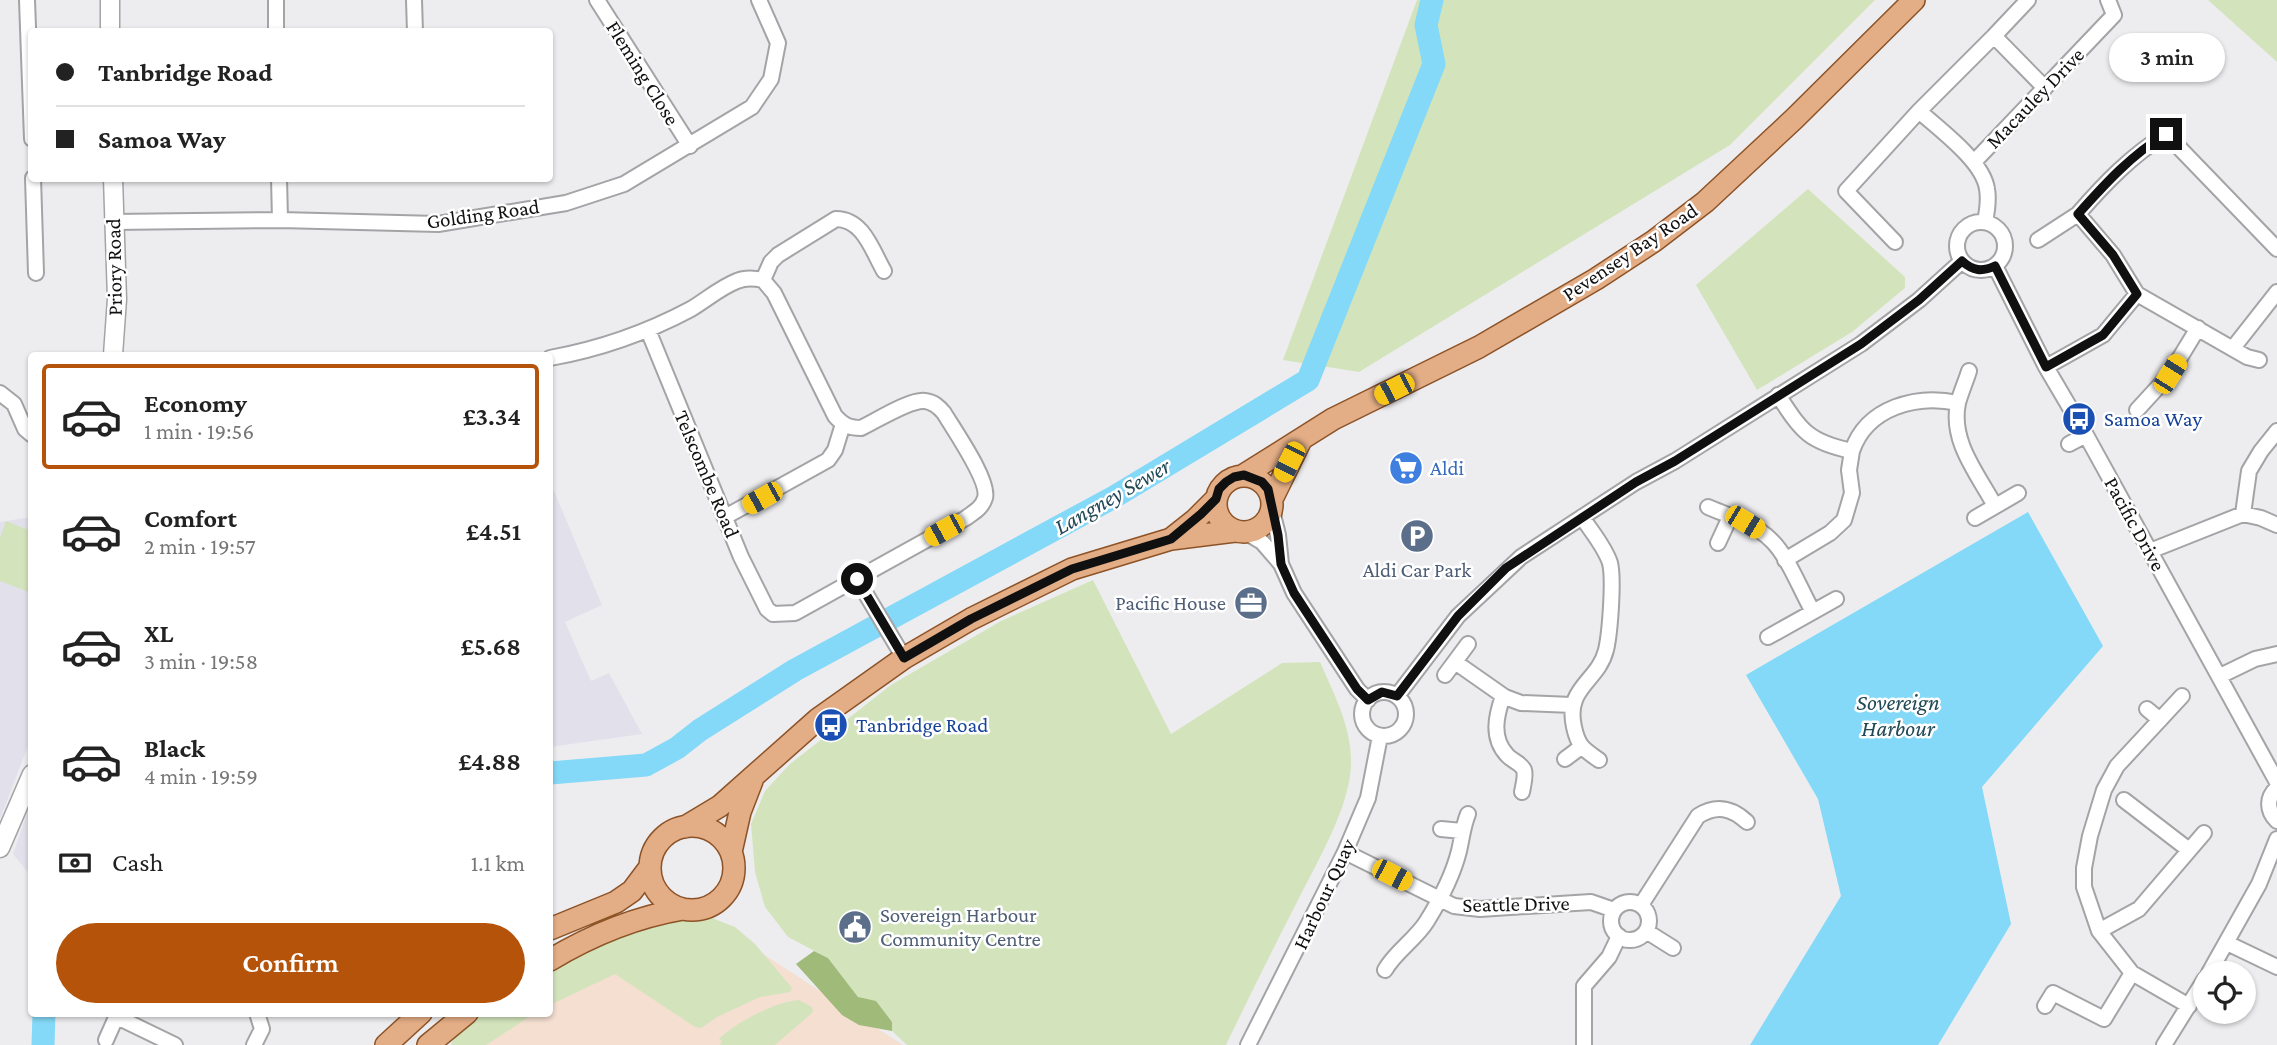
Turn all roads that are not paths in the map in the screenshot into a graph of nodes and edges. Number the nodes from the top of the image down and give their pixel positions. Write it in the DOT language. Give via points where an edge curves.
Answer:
graph roads {
  1 [pos="27,0"];
  2 [pos="110,0"];
  3 [pos="275,0"];
  4 [pos="414,0"];
  5 [pos="597,0"];
  6 [pos="759,0"];
  7 [pos="1914,0"];
  8 [pos="2028,0"];
  9 [pos="2108,0"];
  10 [pos="28,28"];
  11 [pos="110,28"];
  12 [pos="276,28"];
  13 [pos="415,28"];
  14 [pos="1994,36"];
  15 [pos="2045,88"];
  16 [pos="1919,111"];
  17 [pos="690,146"];
  18 [pos="1974,162"];
  19 [pos="33,182"];
  20 [pos="113,182"];
  21 [pos="279,182"];
  22 [pos="2078,214"];
  23 [pos="280,220"];
  24 [pos="113,222"];
  25 [pos="1985,222"];
  26 [pos="2038,240"];
  27 [pos="1895,242"];
  28 [pos="2277,249"];
  29 [pos="1962,261"];
  30 [pos="1995,266"];
  31 [pos="884,271"];
  32 [pos="36,273"];
  33 [pos="763,280"];
  34 [pos="2277,292"];
  35 [pos="2137,294"];
  36 [pos="2198,328"];
  37 [pos="648,330"];
  38 [pos="2232,348"];
  39 [pos="113,352"];
  40 [pos="553,357"];
  41 [pos="2259,360"];
  42 [pos="2046,367"];
  43 [pos="1969,371"];
  44 [pos="0,393"];
  45 [pos="1778,396"];
  46 [pos="1958,403"];
  47 [pos="2137,410"];
  48 [pos="843,424"];
  49 [pos="2277,431"];
  50 [pos="28,432"];
  51 [pos="2086,435"];
  52 [pos="1300,442"];
  53 [pos="2069,444"];
  54 [pos="1852,451"];
  55 [pos="1244,475"];
  56 [pos="2018,493"];
  57 [pos="1216,499"];
  58 [pos="1272,505"];
  59 [pos="1995,506"];
  60 [pos="1708,507"];
  61 [pos="2243,514"];
  62 [pos="725,517"];
  63 [pos="1582,517"];
  64 [pos="1730,517"];
  65 [pos="1975,518"];
  66 [pos="2277,525"];
  67 [pos="1240,532"];
  68 [pos="1171,539"];
  69 [pos="1718,543"];
  70 [pos="2150,551"];
  71 [pos="1785,560"];
  72 [pos="1281,564"];
  73 [pos="857,579"];
  74 [pos="1836,599"];
  75 [pos="1813,612"];
  76 [pos="1768,637"];
  77 [pos="1468,644"];
  78 [pos="2277,654"];
  79 [pos="904,658"];
  80 [pos="1455,662"];
  81 [pos="1445,675"];
  82 [pos="2220,676"];
  83 [pos="1397,696"];
  84 [pos="1503,696"];
  85 [pos="2182,696"];
  86 [pos="1368,700"];
  87 [pos="1572,705"];
  88 [pos="2147,709"];
  89 [pos="2160,720"];
  90 [pos="1380,736"];
  91 [pos="1581,747"];
  92 [pos="1565,759"];
  93 [pos="1599,760"];
  94 [pos="753,779"];
  95 [pos="2277,782"];
  96 [pos="28,783"];
  97 [pos="2277,788"];
  98 [pos="1522,792"];
  99 [pos="2124,800"];
  100 [pos="1468,814"];
  101 [pos="2277,821"];
  102 [pos="1747,822"];
  103 [pos="685,827"];
  104 [pos="1441,829"];
  105 [pos="1462,831"];
  106 [pos="2204,832"];
  107 [pos="2277,839"];
  108 [pos="0,849"];
  109 [pos="2189,850"];
  110 [pos="731,852"];
  111 [pos="1345,852"];
  112 [pos="650,867"];
  113 [pos="1439,899"];
  114 [pos="1641,905"];
  115 [pos="683,909"];
  116 [pos="1614,911"];
  117 [pos="553,928"];
  118 [pos="1646,931"];
  119 [pos="2099,931"];
  120 [pos="1619,936"];
  121 [pos="2227,943"];
  122 [pos="1386,944"];
  123 [pos="1673,948"];
  124 [pos="1396,956"];
  125 [pos="553,958"];
  126 [pos="2216,961"];
  127 [pos="2277,967"];
  128 [pos="1385,970"];
  129 [pos="2132,973"];
  130 [pos="2193,999"];
  131 [pos="2045,1006"];
  132 [pos="2189,1006"];
  133 [pos="117,1017"];
  134 [pos="122,1017"];
  135 [pos="258,1017"];
  136 [pos="418,1017"];
  137 [pos="462,1017"];
  138 [pos="106,1040"];
  139 [pos="175,1045"];
  140 [pos="254,1045"];
  141 [pos="386,1045"];
  142 [pos="428,1045"];
  143 [pos="1248,1045"];
  144 [pos="1584,1045"];
  145 [pos="2164,1045"];
  1 -- 10 [label="street"];
  2 -- 11 [label="street"];
  3 -- 12 [label="street"];
  4 -- 13 [label="street"];
  5 -- 17 [label="street, Fleming Close"];
  6 -- 17 [label="street, Golding Road" via="778,43 771,79 752,107"];
  7 -- 52 [label="main road, Pevensey Bay Road" via="1794,120 1705,202 1654,241 1479,346 1333,419"];
  8 -- 14 [label="street"];
  9 -- 15 [label="street, Macauley Drive" via="2114,15"];
  14 -- 15 [label="street"];
  14 -- 16 [label="street"];
  15 -- 18 [label="street, Macauley Drive"];
  16 -- 18 [label="street, Macauley Drive"];
  16 -- 27 [label="street" via="1846,191"];
  17 -- 23 [label="street, Golding Road" via="624,184 566,202 438,224"];
  18 -- 25 [label="street, Macauley Drive" via="1987,190"];
  19 -- 32 [label="street"];
  20 -- 24 [label="street, Priory Road"];
  21 -- 23 [label="street"];
  22 -- 26 [label="street"];
  22 -- 28 [label="street" via="2110,178 2166,134"];
  22 -- 35 [label="street" via="2113,255"];
  23 -- 24 [label="street, Golding Road"];
  24 -- 39 [label="street, Priory Road" via="117,299"];
  25 -- 29 [label="street" via="1966,227 1960,234 1957,243"];
  25 -- 30 [label="street" via="1999,230 2005,245"];
  29 -- 30 [label="street" via="1977,270"];
  29 -- 45 [label="street" via="1861,344"];
  30 -- 42 [label="street, Pacific Drive"];
  31 -- 33 [label="street" via="857,224 836,219 778,255"];
  33 -- 37 [label="street" via="736,281"];
  33 -- 48 [label="street"];
  34 -- 38 [label="street"];
  35 -- 36 [label="street"];
  35 -- 42 [label="street" via="2103,335"];
  36 -- 38 [label="street"];
  36 -- 47 [label="street" via="2170,374"];
  37 -- 40 [label="street"];
  37 -- 62 [label="street, Telscombe Road"];
  38 -- 41 [label="street"];
  42 -- 51 [label="street, Pacific Drive"];
  43 -- 46 [label="street"];
  44 -- 50 [label="street" via="14,404"];
  45 -- 54 [label="street" via="1814,439"];
  45 -- 63 [label="street"];
  46 -- 54 [label="street" via="1929,399 1901,404 1867,425"];
  46 -- 59 [label="street" via="1959,441"];
  48 -- 62 [label="street" via="828,460"];
  48 -- 73 [label="street" via="861,428 916,401 937,405 982,480 986,496 981,507 966,518"];
  49 -- 61 [label="street" via="2249,471"];
  51 -- 53 [label="street"];
  51 -- 70 [label="street, Pacific Drive"];
  52 -- 55 [label="main road, Pevensey Bay Road"];
  52 -- 58 [label="main road, Pevensey Bay Road"];
  54 -- 71 [label="street" via="1852,493 1844,520"];
  55 -- 57 [label="main road" via="1226,482"];
  55 -- 58 [label="main road" via="1262,482"];
  56 -- 59 [label="street"];
  57 -- 67 [label="main road" via="1221,522"];
  57 -- 68 [label="main road"];
  58 -- 67 [label="main road" via="1262,526"];
  58 -- 72 [label="street"];
  59 -- 65 [label="street"];
  60 -- 64 [label="street"];
  61 -- 66 [label="street"];
  61 -- 70 [label="street"];
  62 -- 73 [label="street, Telscombe Road" via="773,614 795,614"];
  63 -- 83 [label="street" via="1506,568 1458,616"];
  63 -- 87 [label="street" via="1609,560 1611,591 1606,649"];
  64 -- 69 [label="street"];
  64 -- 71 [label="street" via="1771,539"];
  67 -- 68 [label="main road"];
  67 -- 72 [label="street" via="1262,542"];
  68 -- 79 [label="main road" via="1072,569"];
  70 -- 82 [label="street, Pacific Drive"];
  71 -- 75 [label="street"];
  72 -- 86 [label="street" via="1300,603"];
  73 -- 79 [label="street"];
  74 -- 75 [label="street"];
  75 -- 76 [label="street"];
  77 -- 80 [label="street"];
  78 -- 82 [label="street"];
  79 -- 94 [label="main road" via="818,719"];
  80 -- 81 [label="street"];
  80 -- 84 [label="street"];
  82 -- 95 [label="street, Pacific Drive"];
  83 -- 86 [label="street" via="1382,692"];
  83 -- 90 [label="street" via="1407,713 1403,726 1394,735"];
  84 -- 87 [label="street" via="1521,703"];
  84 -- 98 [label="street" via="1495,726 1500,746 1525,773"];
  85 -- 89 [label="street"];
  86 -- 90 [label="street" via="1363,722"];
  87 -- 91 [label="street"];
  88 -- 89 [label="street"];
  89 -- 119 [label="street" via="2117,766 2096,813 2084,887"];
  90 -- 111 [label="street, Harbour Quay" via="1368,798"];
  91 -- 92 [label="street"];
  91 -- 93 [label="street"];
  94 -- 103 [label="main road" via="718,808"];
  94 -- 110 [label="main road"];
  96 -- 108 [label="street"];
  97 -- 101 [label="street" via="2269,807"];
  99 -- 109 [label="street"];
  100 -- 105 [label="street"];
  102 -- 114 [label="street" via="1720,808 1698,816"];
  103 -- 110 [label="main road" via="713,832"];
  103 -- 112 [label="main road" via="657,844"];
  104 -- 105 [label="street"];
  105 -- 113 [label="street" via="1454,867"];
  106 -- 109 [label="street"];
  107 -- 121 [label="street"];
  109 -- 119 [label="street" via="2139,909"];
  110 -- 115 [label="main road" via="733,873 725,893 708,907"];
  111 -- 113 [label="street, Seattle Drive"];
  111 -- 143 [label="street, Harbour Quay"];
  112 -- 115 [label="main road" via="657,892"];
  112 -- 117 [label="main road" via="632,891 616,902"];
  113 -- 116 [label="street, Seattle Drive" via="1469,909 1591,902"];
  113 -- 124 [label="street" via="1412,942"];
  114 -- 116 [label="street" via="1626,902"];
  114 -- 118 [label="street" via="1649,917"];
  115 -- 125 [label="main road" via="638,920"];
  116 -- 120 [label="street" via="1612,925"];
  118 -- 120 [label="street" via="1635,939"];
  118 -- 123 [label="street"];
  119 -- 129 [label="street"];
  120 -- 144 [label="street" via="1609,957 1584,986"];
  121 -- 126 [label="street"];
  121 -- 127 [label="street"];
  122 -- 124 [label="street"];
  124 -- 128 [label="street"];
  129 -- 131 [label="street" via="2104,1019 2053,993"];
  129 -- 132 [label="street"];
  130 -- 132 [label="street"];
  132 -- 145 [label="street"];
  133 -- 138 [label="street"];
  134 -- 139 [label="street"];
  135 -- 140 [label="street" via="262,1029"];
  136 -- 141 [label="main road"];
  137 -- 142 [label="main road"];
}
